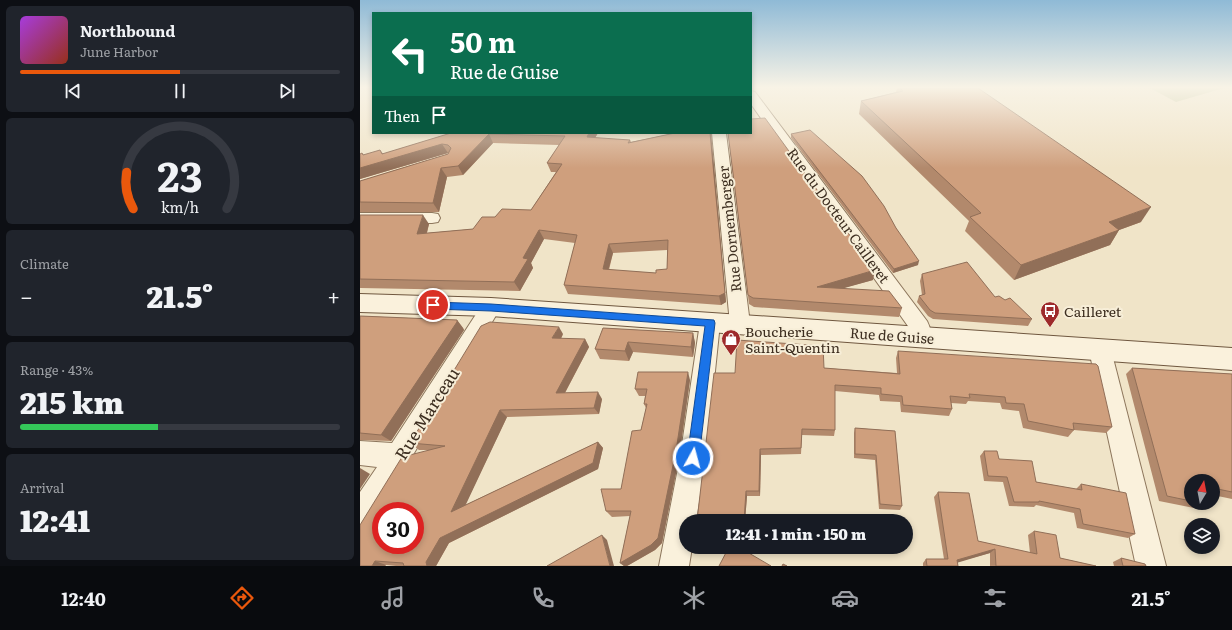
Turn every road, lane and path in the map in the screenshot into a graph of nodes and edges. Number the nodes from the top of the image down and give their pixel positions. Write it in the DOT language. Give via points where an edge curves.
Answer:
graph roads {
  1 [pos="765,114"];
  2 [pos="719,134"];
  3 [pos="360,218"];
  4 [pos="432,218"];
  5 [pos="360,303"];
  6 [pos="491,307"];
  7 [pos="710,323"];
  8 [pos="740,324"];
  9 [pos="921,337"];
  10 [pos="1100,350"];
  11 [pos="1232,359"];
  12 [pos="360,453"];
  13 [pos="399,456"];
  14 [pos="360,517"];
  15 [pos="674,566"];
  16 [pos="1151,566"];
  1 -- 9 [label="street, Rue du Docteur Cailleret" via="920,327"];
  2 -- 8 [label="street, Rue Dornemberger"];
  3 -- 4 [label="street"];
  5 -- 6 [label="main road, Rue de Guise"];
  6 -- 7 [label="main road, Rue de Guise"];
  6 -- 13 [label="street, Rue Marceau"];
  7 -- 8 [label="main road, Rue de Guise"];
  7 -- 15 [label="street" via="693,458"];
  8 -- 9 [label="main road, Rue de Guise"];
  9 -- 10 [label="main road, Rue de Guise"];
  10 -- 11 [label="main road, Rue de Guise"];
  10 -- 16 [label="street"];
  12 -- 13 [label="street"];
  13 -- 14 [label="street, Rue Marceau"];
}
